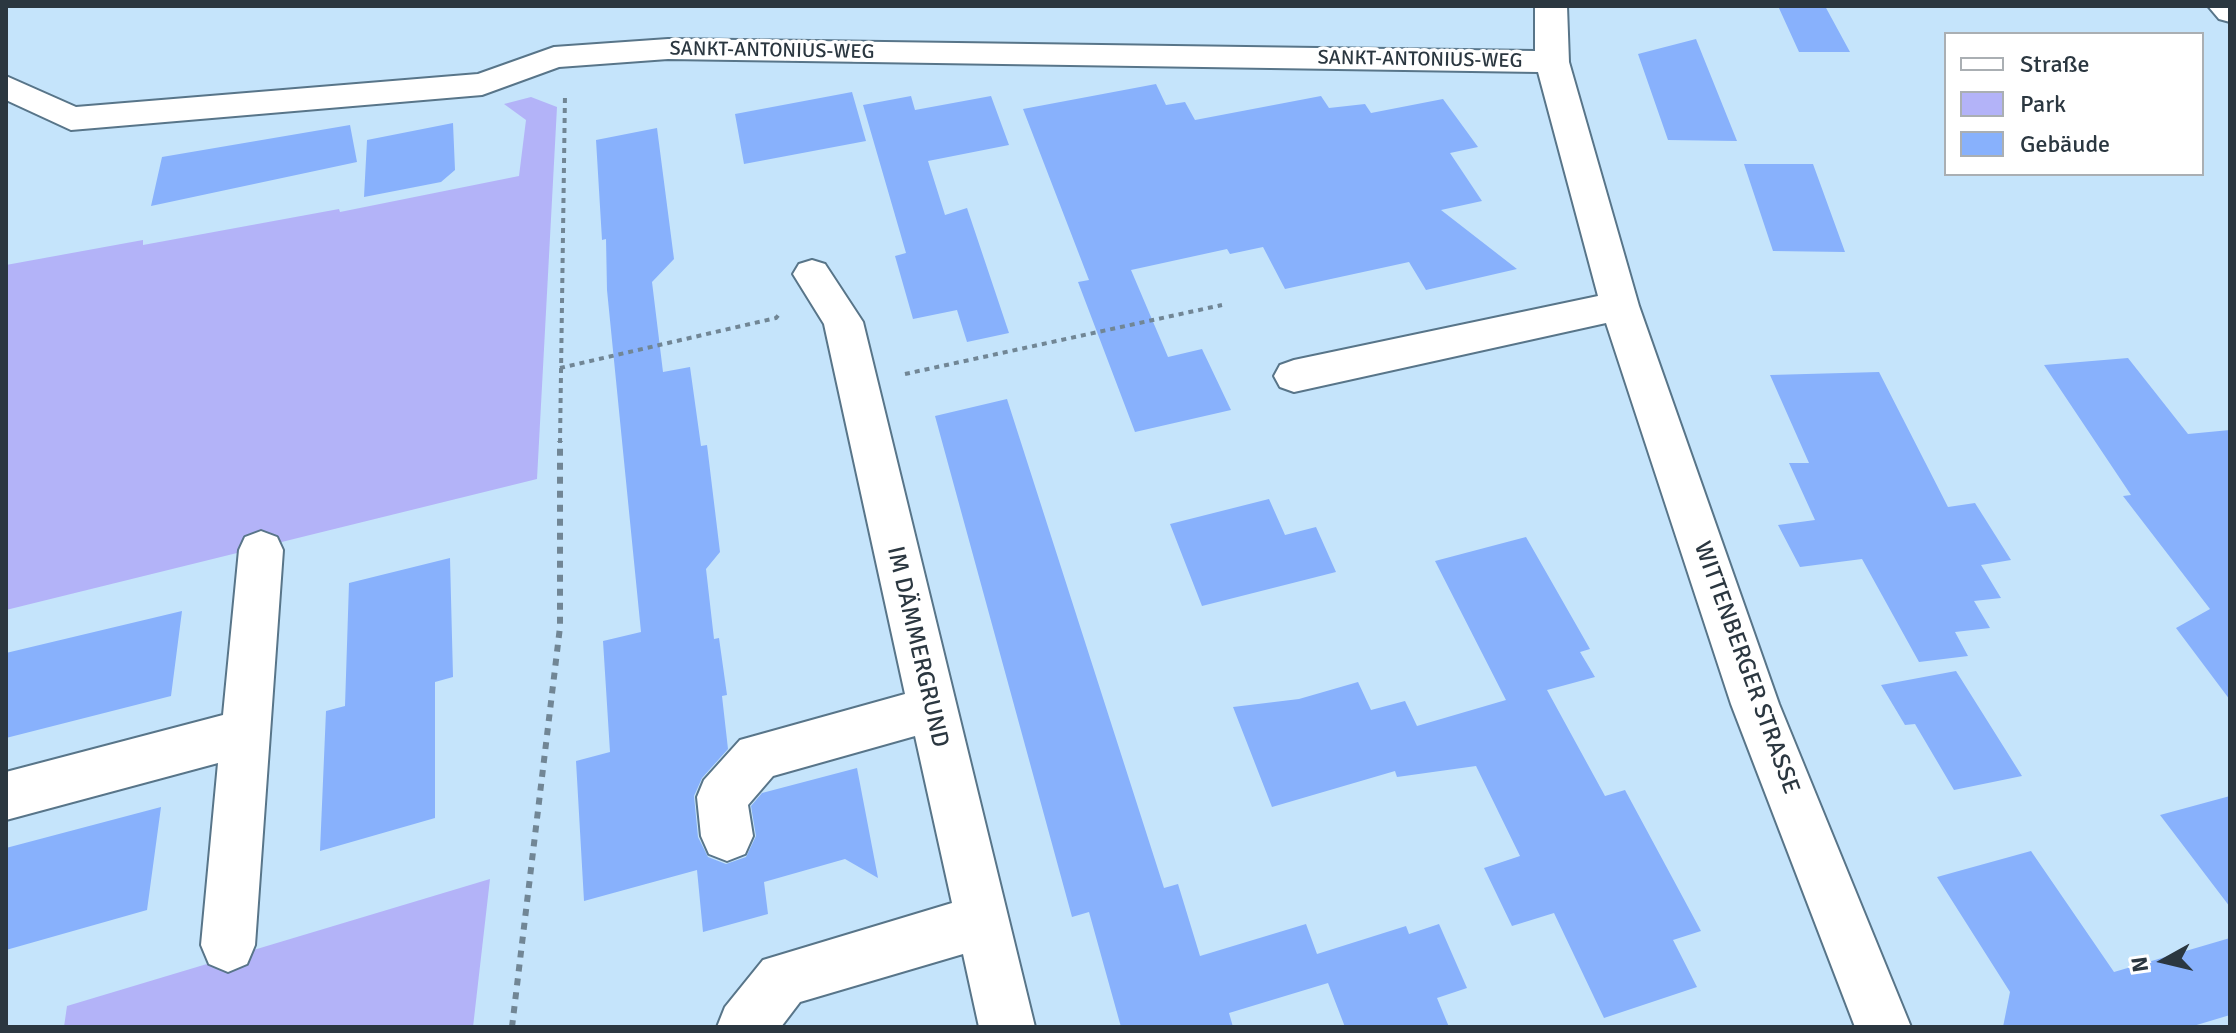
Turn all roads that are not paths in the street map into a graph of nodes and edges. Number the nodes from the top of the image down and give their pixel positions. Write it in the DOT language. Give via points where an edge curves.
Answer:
graph roads {
  1 [pos="1551,6"];
  2 [pos="2224,6"];
  3 [pos="2230,12"];
  4 [pos="1552,62"];
  5 [pos="6,87"];
  6 [pos="812,274"];
  7 [pos="1620,306"];
  8 [pos="1294,376"];
  9 [pos="261,550"];
  10 [pos="931,709"];
  11 [pos="247,732"];
  12 [pos="6,796"];
  13 [pos="727,836"];
  14 [pos="983,921"];
  15 [pos="228,945"];
  16 [pos="745,1027"];
  17 [pos="1007,1027"];
  18 [pos="1883,1027"];
  1 -- 4 [label="street, WITTENBERGER STRASSE"];
  2 -- 3 [label="street"];
  4 -- 5 [label="street, SANKT-ANTONIUS-WEG" via="668,49 554,57 482,84 71,119"];
  4 -- 7 [label="street, WITTENBERGER STRASSE"];
  6 -- 10 [label="street, IM DÄMMERGRUND" via="843,322"];
  7 -- 8 [label="street"];
  7 -- 18 [label="street, WITTENBERGER STRASSE" via="1755,704"];
  9 -- 11 [label="street"];
  10 -- 13 [label="street" via="758,757 722,797"];
  10 -- 14 [label="street, IM DÄMMERGRUND"];
  11 -- 12 [label="street"];
  11 -- 15 [label="street"];
  14 -- 16 [label="street" via="783,980"];
  14 -- 17 [label="street, IM DÄMMERGRUND"];
}
